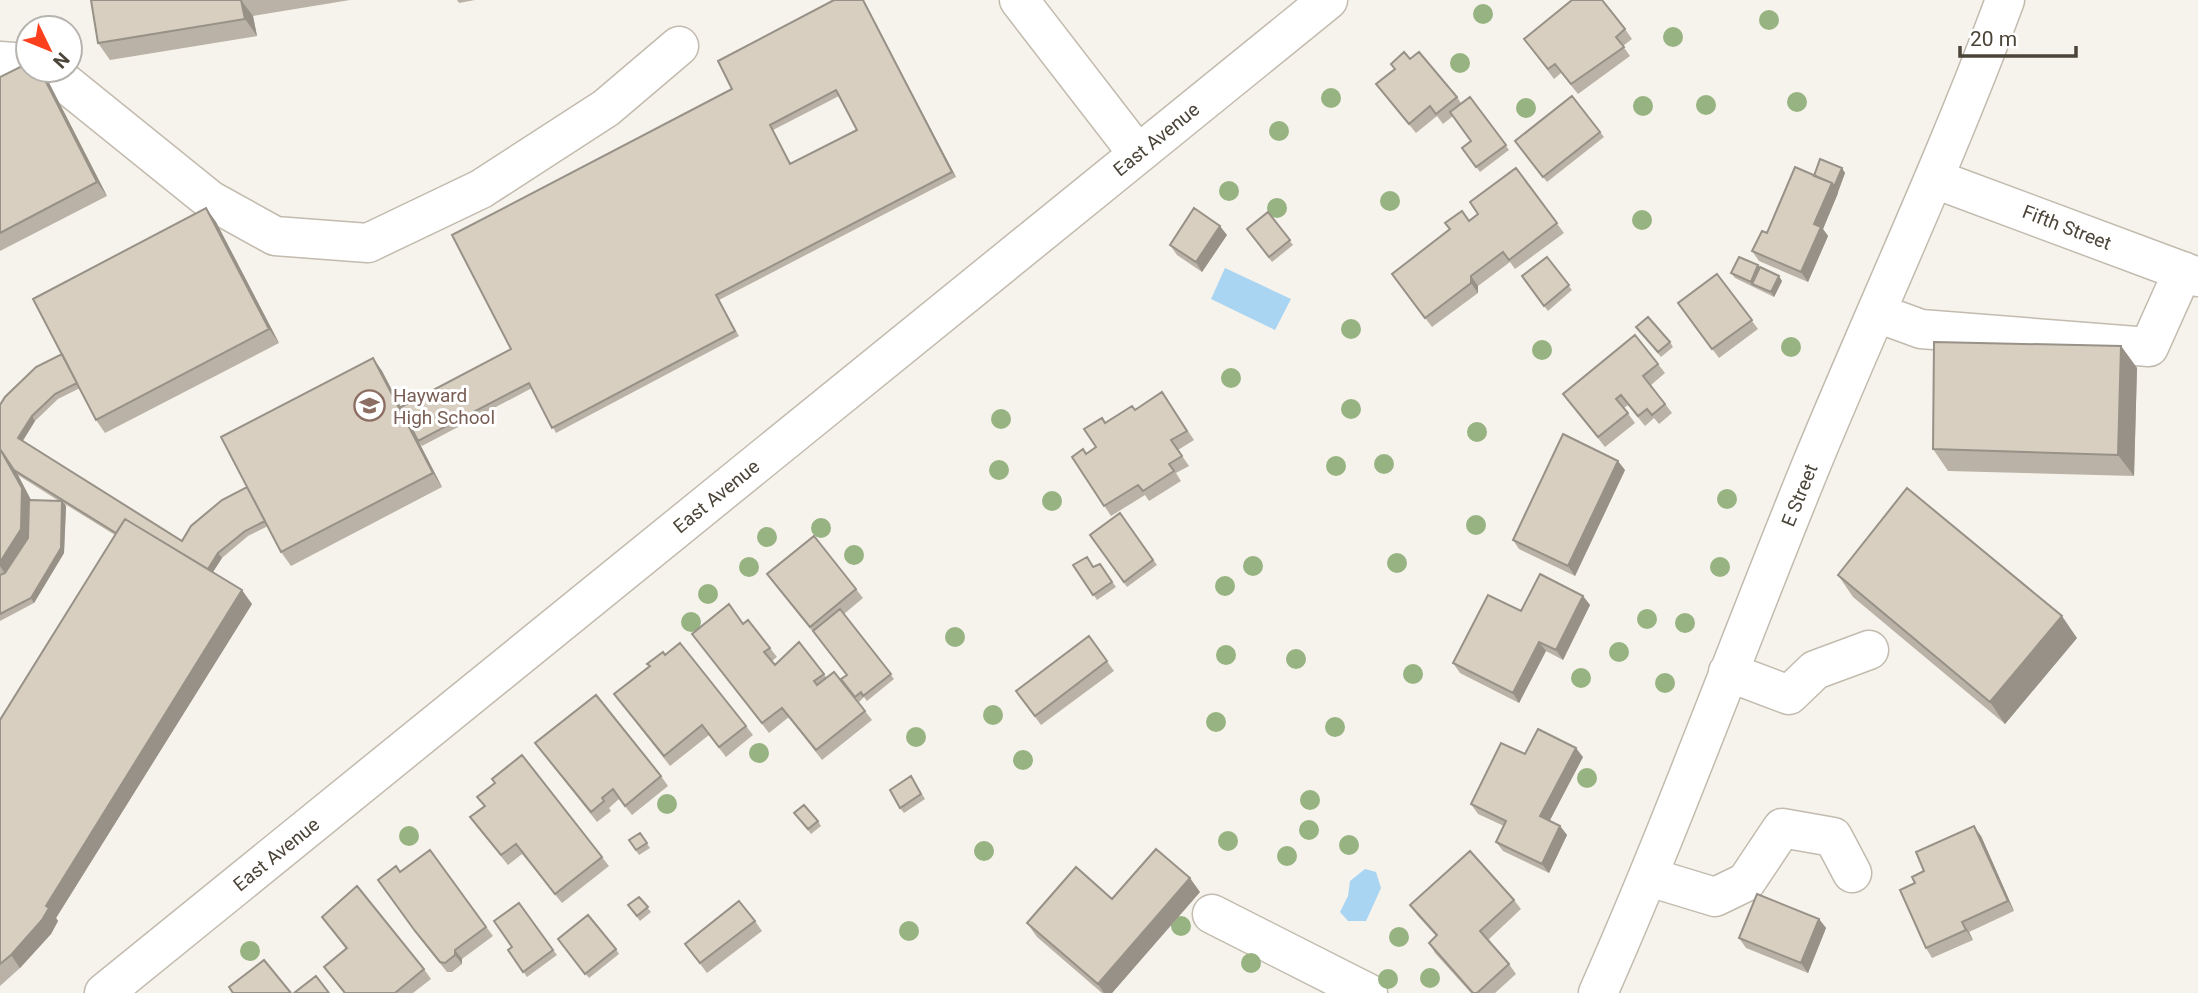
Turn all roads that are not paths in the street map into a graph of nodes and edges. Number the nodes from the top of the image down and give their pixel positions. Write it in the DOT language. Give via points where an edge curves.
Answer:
graph roads {
  1 [pos="1019,0"];
  2 [pos="1328,0"];
  3 [pos="2006,0"];
  4 [pos="679,46"];
  5 [pos="66,84"];
  6 [pos="1138,154"];
  7 [pos="1935,179"];
  8 [pos="2190,274"];
  9 [pos="1877,313"];
  10 [pos="1869,650"];
  11 [pos="1728,671"];
  12 [pos="1852,873"];
  13 [pos="1649,877"];
  14 [pos="1212,914"];
  15 [pos="104,993"];
  16 [pos="1368,993"];
  17 [pos="1598,993"];
  1 -- 6 [label="street"];
  2 -- 6 [label="street, East Avenue"];
  3 -- 7 [label="street, E Street"];
  4 -- 5 [label="street" via="606,108 481,189 368,243 275,236 210,200"];
  6 -- 15 [label="street, East Avenue"];
  7 -- 8 [label="street, Fifth Street"];
  7 -- 9 [label="street, E Street"];
  8 -- 9 [label="street" via="2149,347 1921,329"];
  9 -- 11 [label="street, E Street"];
  10 -- 11 [label="street" via="1815,670 1789,695"];
  11 -- 13 [label="street, E Street"];
  12 -- 13 [label="street" via="1833,838 1782,828 1746,882 1715,897"];
  13 -- 17 [label="street, E Street"];
  14 -- 16 [label="street"];
}
